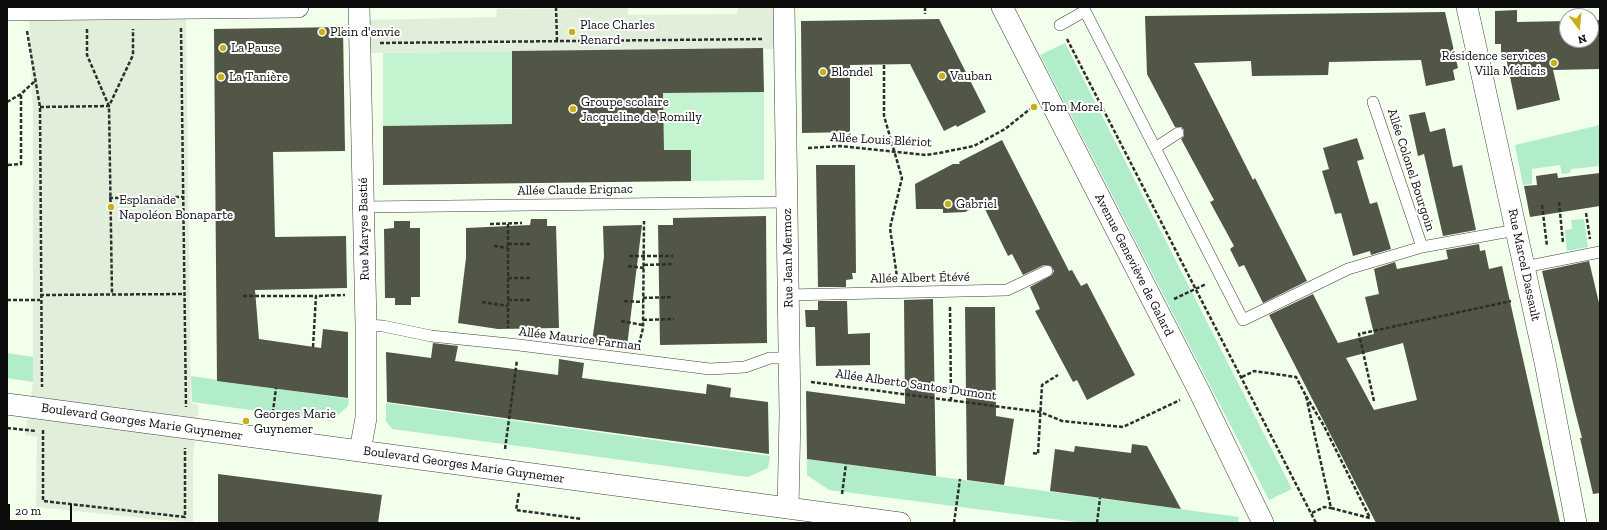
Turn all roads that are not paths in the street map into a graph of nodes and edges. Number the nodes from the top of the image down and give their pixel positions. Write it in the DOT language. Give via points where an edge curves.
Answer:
graph roads {
  1 [pos="298,7"];
  2 [pos="360,7"];
  3 [pos="1002,7"];
  4 [pos="1467,7"];
  5 [pos="20,9"];
  6 [pos="186,9"];
  7 [pos="784,16"];
  8 [pos="1060,25"];
  9 [pos="1374,102"];
  10 [pos="1178,133"];
  11 [pos="1154,148"];
  12 [pos="787,202"];
  13 [pos="364,207"];
  14 [pos="1516,230"];
  15 [pos="1422,247"];
  16 [pos="1596,252"];
  17 [pos="1524,267"];
  18 [pos="1047,271"];
  19 [pos="788,295"];
  20 [pos="366,325"];
  21 [pos="789,358"];
  22 [pos="7,404"];
  23 [pos="360,451"];
  24 [pos="793,514"];
  25 [pos="900,523"];
  26 [pos="1263,523"];
  27 [pos="1576,523"];
  1 -- 6 [label="street"];
  2 -- 13 [label="street, Rue Maryse Bastié"];
  3 -- 26 [label="street, Avenue Geneviève de Galard" via="1199,391"];
  4 -- 14 [label="street, Rue Marcel Dassault"];
  5 -- 6 [label="street"];
  7 -- 12 [label="street, Rue Jean Mermoz"];
  8 -- 11 [label="lane" via="1085,11"];
  9 -- 15 [label="lane, Allée Colonel Bourgoin"];
  10 -- 11 [label="lane"];
  11 -- 15 [label="lane" via="1243,320 1348,269"];
  12 -- 13 [label="lane, Allée Claude Erignac"];
  12 -- 19 [label="street, Rue Jean Mermoz"];
  13 -- 20 [label="street, Rue Maryse Bastié"];
  14 -- 15 [label="lane"];
  14 -- 17 [label="street, Rue Marcel Dassault"];
  16 -- 17 [label="lane"];
  17 -- 27 [label="street, Rue Marcel Dassault"];
  18 -- 19 [label="lane, Allée Albert Étévé" via="1008,290"];
  19 -- 21 [label="street, Rue Jean Mermoz"];
  20 -- 21 [label="lane, Allée Maurice Farman" via="431,336 710,369 745,367 770,358"];
  20 -- 23 [label="street, Rue Maryse Bastié" via="366,418"];
  21 -- 24 [label="street, Rue Jean Mermoz"];
  22 -- 23 [label="street, Boulevard Georges Marie Guynemer"];
  23 -- 24 [label="street, Boulevard Georges Marie Guynemer"];
  24 -- 25 [label="street, Boulevard Georges Marie Guynemer" via="830,514"];
}
